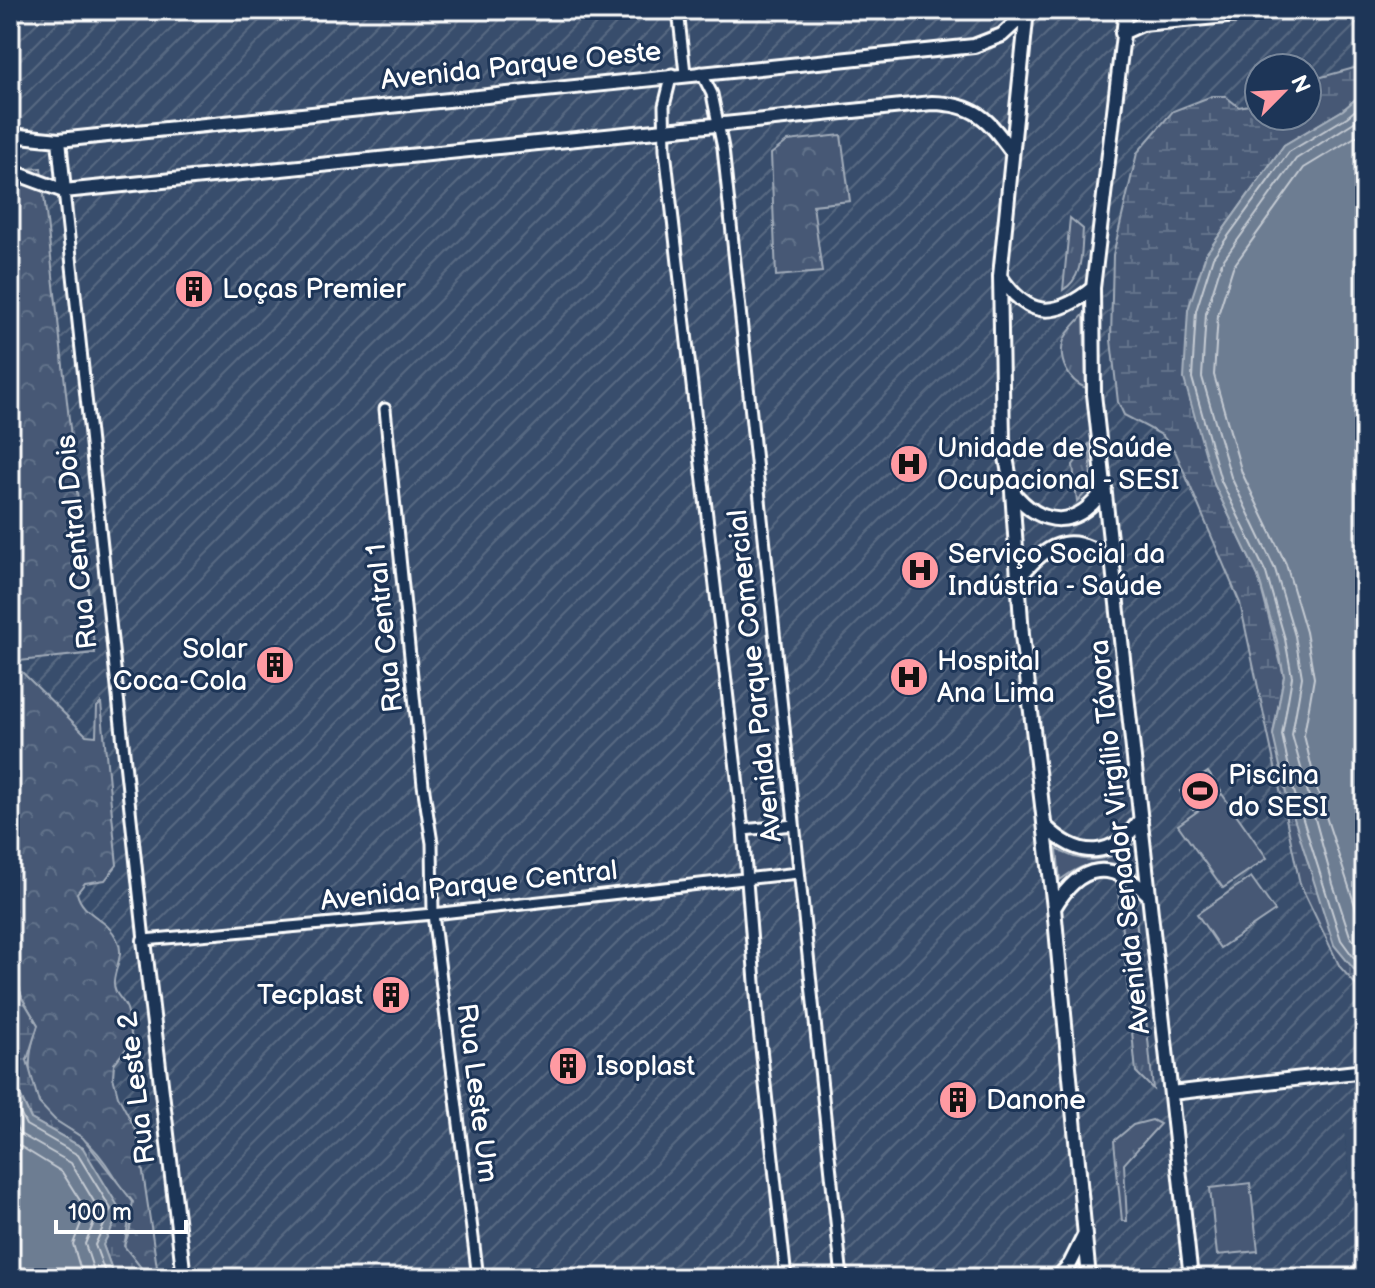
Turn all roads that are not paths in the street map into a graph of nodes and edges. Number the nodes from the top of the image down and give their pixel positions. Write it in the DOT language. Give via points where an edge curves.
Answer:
graph roads {
  1 [pos="678,10"];
  2 [pos="1174,10"];
  3 [pos="1290,10"];
  4 [pos="1027,11"];
  5 [pos="1126,11"];
  6 [pos="1122,33"];
  7 [pos="701,72"];
  8 [pos="679,74"];
  9 [pos="719,124"];
  10 [pos="664,130"];
  11 [pos="10,135"];
  12 [pos="59,140"];
  13 [pos="1012,152"];
  14 [pos="10,171"];
  15 [pos="64,191"];
  16 [pos="1000,276"];
  17 [pos="1093,288"];
  18 [pos="385,409"];
  19 [pos="1105,488"];
  20 [pos="1012,491"];
  21 [pos="1114,564"];
  22 [pos="1020,577"];
  23 [pos="1141,819"];
  24 [pos="794,825"];
  25 [pos="1045,826"];
  26 [pos="743,830"];
  27 [pos="798,873"];
  28 [pos="747,878"];
  29 [pos="1149,895"];
  30 [pos="1054,908"];
  31 [pos="433,914"];
  32 [pos="144,940"];
  33 [pos="1365,1071"];
  34 [pos="1171,1093"];
  35 [pos="1084,1236"];
  36 [pos="184,1278"];
  37 [pos="478,1278"];
  38 [pos="786,1278"];
  39 [pos="842,1278"];
  40 [pos="1057,1278"];
  41 [pos="1089,1278"];
  42 [pos="1191,1278"];
  1 -- 8 [label="street, Avenida Parque Comercial"];
  2 -- 5 [label="main road"];
  3 -- 6 [label="main road" via="1142,24"];
  4 -- 7 [label="main road, Avenida Parque Oeste" via="1002,35 974,46"];
  4 -- 13 [label="main road"];
  5 -- 6 [label="main road, Avenida Senador Virgílio Távora"];
  6 -- 17 [label="main road, Avenida Senador Virgílio Távora"];
  7 -- 8 [label="main road, Avenida Parque Oeste"];
  7 -- 9 [label="street, Avenida Parque Comercial"];
  8 -- 10 [label="street, Avenida Parque Comercial" via="665,95"];
  8 -- 12 [label="main road, Avenida Parque Oeste"];
  9 -- 10 [label="main road"];
  9 -- 13 [label="main road" via="956,104 983,116"];
  9 -- 24 [label="street, Avenida Parque Comercial"];
  10 -- 15 [label="main road"];
  10 -- 26 [label="street, Avenida Parque Comercial"];
  11 -- 12 [label="main road, Avenida Parque Oeste"];
  12 -- 15 [label="main road, Rua Central Dois"];
  13 -- 16 [label="main road"];
  14 -- 15 [label="main road"];
  15 -- 32 [label="street, Rua Central Dois"];
  16 -- 17 [label="main road" via="1013,296 1039,310 1066,306"];
  16 -- 20 [label="main road" via="1003,440"];
  17 -- 19 [label="main road, Avenida Senador Virgílio Távora" via="1094,394"];
  18 -- 31 [label="street, Rua Central 1" via="432,843"];
  19 -- 20 [label="main road" via="1090,507 1063,519 1034,513"];
  19 -- 21 [label="main road, Avenida Senador Virgílio Távora"];
  20 -- 22 [label="main road"];
  21 -- 22 [label="main road" via="1090,546 1065,543 1045,550"];
  21 -- 23 [label="main road, Avenida Senador Virgílio Távora"];
  22 -- 25 [label="main road"];
  23 -- 25 [label="main road" via="1123,841 1096,850 1070,846"];
  23 -- 29 [label="main road, Avenida Senador Virgílio Távora"];
  24 -- 26 [label="street"];
  24 -- 27 [label="street, Avenida Parque Comercial"];
  25 -- 30 [label="main road"];
  26 -- 28 [label="street, Avenida Parque Comercial"];
  27 -- 28 [label="street, Avenida Parque Central"];
  27 -- 39 [label="street, Avenida Parque Comercial"];
  28 -- 31 [label="street, Avenida Parque Central"];
  28 -- 38 [label="street, Avenida Parque Comercial"];
  29 -- 30 [label="main road" via="1122,874 1101,870 1072,883"];
  29 -- 34 [label="main road, Avenida Senador Virgílio Távora"];
  30 -- 35 [label="main road"];
  31 -- 32 [label="street, Avenida Parque Central"];
  31 -- 37 [label="street, Rua Leste Um"];
  32 -- 36 [label="main road, Rua Leste 2"];
  33 -- 34 [label="main road"];
  34 -- 42 [label="main road, Avenida Senador Virgílio Távora"];
  35 -- 40 [label="main road"];
  35 -- 41 [label="main road"];
}
